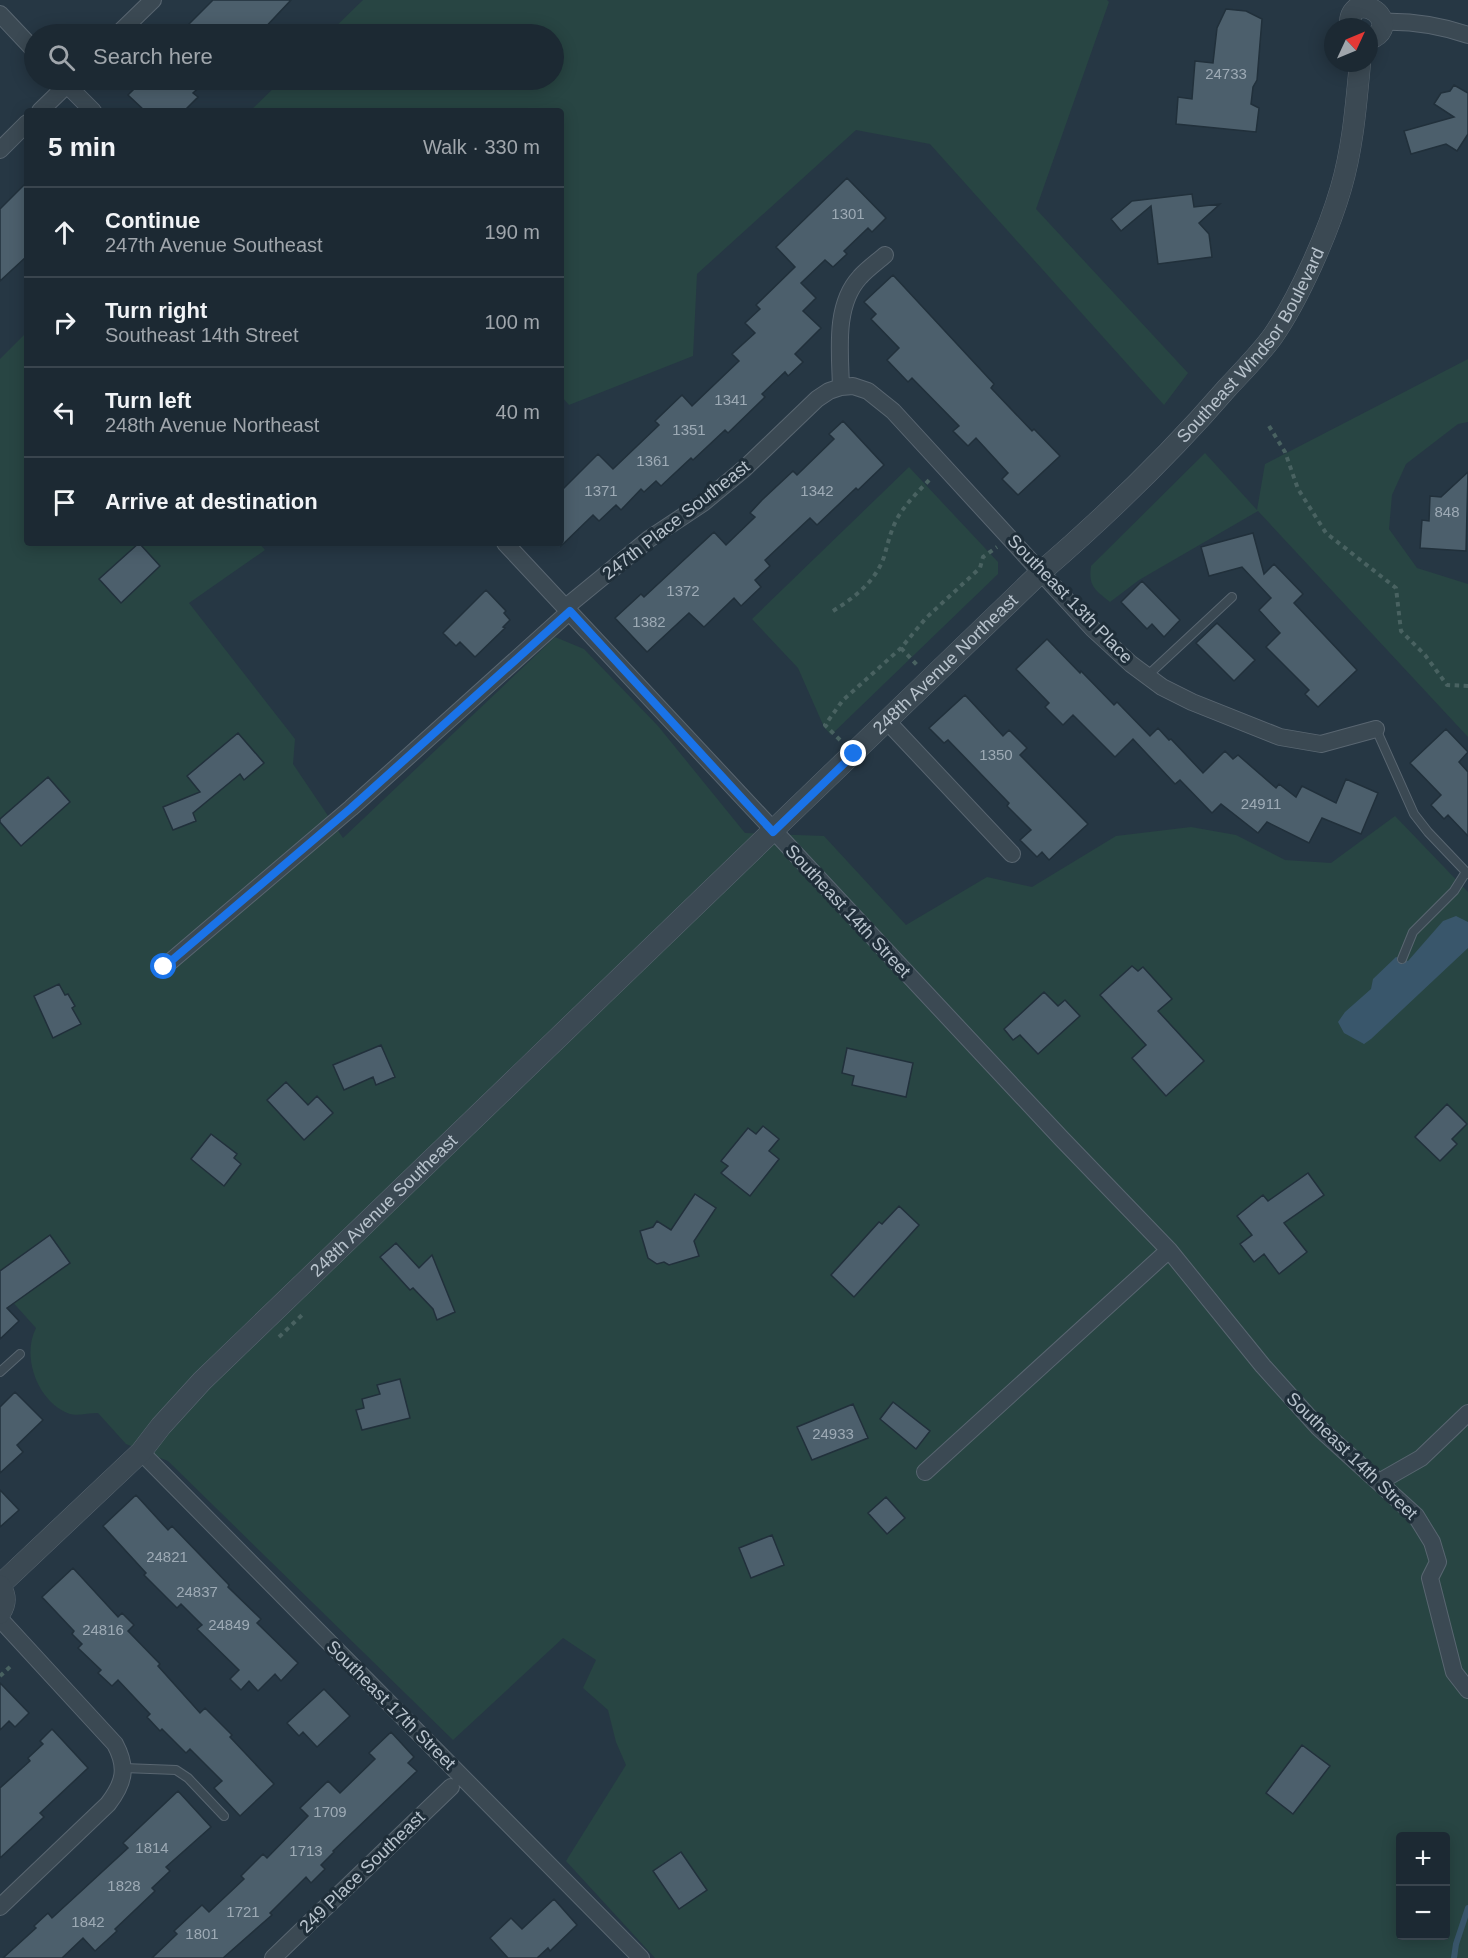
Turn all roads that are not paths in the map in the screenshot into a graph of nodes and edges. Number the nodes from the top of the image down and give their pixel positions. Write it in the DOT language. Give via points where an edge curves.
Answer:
graph roads {
  1 [pos="153,0"];
  2 [pos="1363,3"];
  3 [pos="0,14"];
  4 [pos="1351,18"];
  5 [pos="1383,22"];
  6 [pos="128,24"];
  7 [pos="1378,33"];
  8 [pos="1468,35"];
  9 [pos="24,39"];
  10 [pos="1359,72"];
  11 [pos="59,90"];
  12 [pos="75,90"];
  13 [pos="43,108"];
  14 [pos="90,108"];
  15 [pos="24,126"];
  16 [pos="0,150"];
  17 [pos="885,255"];
  18 [pos="841,387"];
  19 [pos="508,546"];
  20 [pos="1041,572"];
  21 [pos="1232,597"];
  22 [pos="568,609"];
  23 [pos="1147,676"];
  24 [pos="887,721"];
  25 [pos="1376,729"];
  26 [pos="773,832"];
  27 [pos="1012,854"];
  28 [pos="1467,873"];
  29 [pos="1402,959"];
  30 [pos="164,967"];
  31 [pos="1169,1250"];
  32 [pos="20,1354"];
  33 [pos="0,1372"];
  34 [pos="1468,1413"];
  35 [pos="141,1452"];
  36 [pos="925,1472"];
  37 [pos="1379,1482"];
  38 [pos="0,1586"];
  39 [pos="0,1613"];
  40 [pos="0,1619"];
  41 [pos="1468,1690"];
  42 [pos="124,1768"];
  43 [pos="451,1787"];
  44 [pos="224,1816"];
  45 [pos="0,1908"];
  46 [pos="273,1958"];
  47 [pos="641,1958"];
  1 -- 6 [label="street"];
  2 -- 4 [label="street"];
  2 -- 5 [label="street" via="1379,12"];
  3 -- 9 [label="street"];
  5 -- 7 [label="street"];
  5 -- 8 [label="street" via="1402,21"];
  10 -- 20 [label="street, Southeast Windsor Boulevard" via="1352,140 1341,189 1319,247 1272,336 1202,417 1082,537"];
  11 -- 13 [label="street"];
  12 -- 14 [label="street"];
  15 -- 16 [label="street"];
  17 -- 18 [label="street" via="859,277 847,295 841,322"];
  18 -- 20 [label="street, Southeast 13th Place" via="868,391 892,411"];
  18 -- 22 [label="street, 247th Place Southeast" via="817,399 704,503 649,539"];
  19 -- 22 [label="street, Southeast 14th Street"];
  20 -- 23 [label="street, Southeast 13th Place" via="1093,629"];
  20 -- 24 [label="street, 248th Avenue Northeast"];
  21 -- 23 [label="lane"];
  22 -- 26 [label="street, Southeast 14th Street"];
  22 -- 30 [label="street, 247th Place Southeast" via="351,808"];
  23 -- 25 [label="street, Southeast 13th Place" via="1192,702 1280,737 1321,744"];
  24 -- 26 [label="street, 248th Avenue Northeast"];
  24 -- 27 [label="street"];
  25 -- 28 [label="lane" via="1414,814"];
  26 -- 31 [label="street, Southeast 14th Street"];
  26 -- 35 [label="street, 248th Avenue Southeast" via="202,1381"];
  28 -- 29 [label="lane" via="1413,932"];
  31 -- 36 [label="street"];
  31 -- 37 [label="street, Southeast 14th Street" via="1318,1427"];
  32 -- 33 [label="lane"];
  34 -- 37 [label="street" via="1421,1458"];
  35 -- 38 [label="street, 248th Avenue Southeast"];
  35 -- 47 [label="street, Southeast 17th Street"];
  37 -- 41 [label="street, Southeast 14th Street" via="1416,1516 1432,1542 1438,1562 1430,1578 1440,1621 1454,1672"];
  38 -- 39 [label="street" via="5,1598"];
  40 -- 42 [label="street" via="115,1744"];
  42 -- 44 [label="lane" via="176,1770"];
  42 -- 45 [label="street" via="117,1792 108,1804"];
  43 -- 46 [label="street, 249 Place Southeast"];
}
